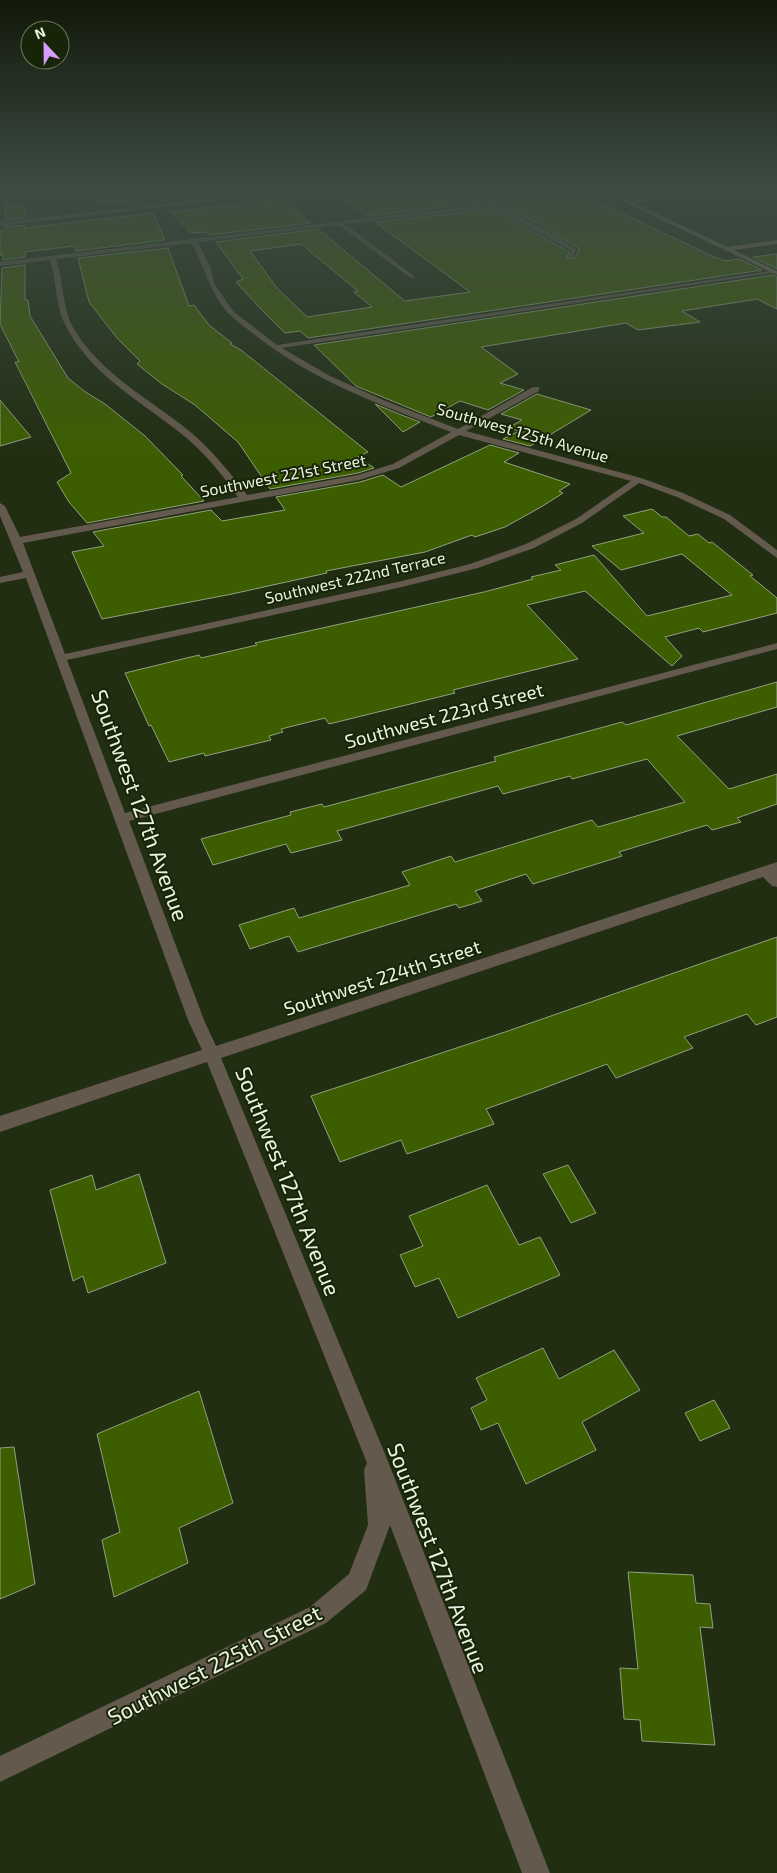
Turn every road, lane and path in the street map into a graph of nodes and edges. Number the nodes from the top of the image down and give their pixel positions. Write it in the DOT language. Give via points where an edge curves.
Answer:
graph roads {
  1 [pos="57,280"];
  2 [pos="211,280"];
  3 [pos="720,280"];
  4 [pos="275,347"];
  5 [pos="536,389"];
  6 [pos="459,432"];
  7 [pos="638,480"];
  8 [pos="244,498"];
  9 [pos="0,506"];
  10 [pos="17,541"];
  11 [pos="777,554"];
  12 [pos="29,574"];
  13 [pos="0,580"];
  14 [pos="777,646"];
  15 [pos="61,658"];
  16 [pos="122,819"];
  17 [pos="773,873"];
  18 [pos="212,1055"];
  19 [pos="0,1124"];
  20 [pos="374,1454"];
  21 [pos="0,1769"];
  22 [pos="536,1873"];
  1 -- 8 [label="street" via="70,329 86,350 127,390 201,446"];
  2 -- 4 [label="street, Southwest 125th Avenue" via="222,301"];
  3 -- 4 [label="street"];
  4 -- 6 [label="street, Southwest 125th Avenue" via="334,381"];
  5 -- 6 [label="street, Southwest 221st Street"];
  6 -- 7 [label="street, Southwest 125th Avenue"];
  6 -- 8 [label="street, Southwest 221st Street" via="396,466 359,478"];
  7 -- 11 [label="street, Southwest 125th Avenue" via="680,495 727,518"];
  7 -- 15 [label="street, Southwest 222nd Terrace" via="579,520 530,546 474,566"];
  8 -- 10 [label="street, Southwest 221st Street"];
  9 -- 10 [label="street, Southwest 127th Avenue"];
  10 -- 12 [label="street, Southwest 127th Avenue"];
  12 -- 13 [label="street"];
  12 -- 15 [label="street, Southwest 127th Avenue"];
  14 -- 16 [label="street, Southwest 223rd Street"];
  15 -- 16 [label="street, Southwest 127th Avenue"];
  16 -- 18 [label="street, Southwest 127th Avenue"];
  17 -- 18 [label="street, Southwest 224th Street"];
  18 -- 19 [label="street, Southwest 224th Street"];
  18 -- 20 [label="street, Southwest 127th Avenue"];
  20 -- 21 [label="street, Southwest 225th Street" via="379,1525 358,1582 318,1615"];
  20 -- 22 [label="street, Southwest 127th Avenue"];
}
